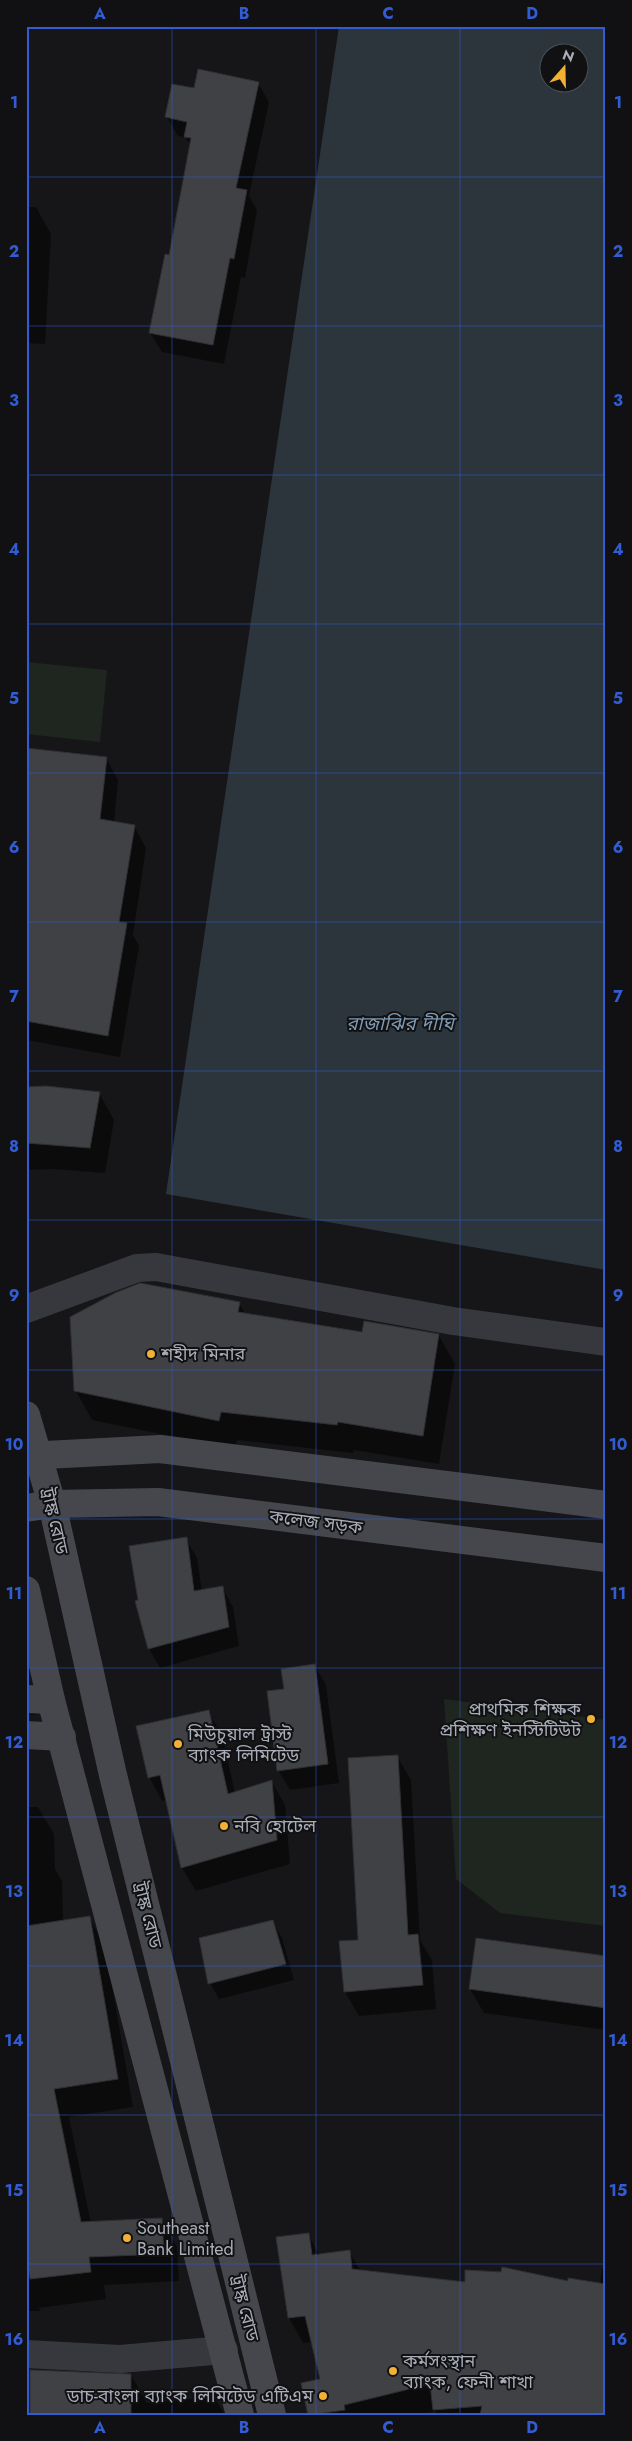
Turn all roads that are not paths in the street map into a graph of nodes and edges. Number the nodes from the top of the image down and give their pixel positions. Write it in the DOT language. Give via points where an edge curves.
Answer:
graph roads {
  1 [pos="26,1308"];
  2 [pos="606,1342"];
  3 [pos="26,1415"];
  4 [pos="33,1455"];
  5 [pos="606,1505"];
  6 [pos="39,1506"];
  7 [pos="606,1558"];
  8 [pos="26,1590"];
  9 [pos="39,1700"];
  10 [pos="26,1735"];
  11 [pos="62,1737"];
  12 [pos="224,2350"];
  13 [pos="26,2354"];
  14 [pos="240,2415"];
  15 [pos="272,2415"];
  1 -- 2 [label="street" via="137,1268 156,1267 453,1322"];
  3 -- 4 [label="main road, ট্রাঙ্ক রোড"];
  4 -- 5 [label="main road" via="160,1449"];
  4 -- 6 [label="main road, ট্রাঙ্ক রোড"];
  6 -- 7 [label="main road, কলেজ সড়ক" via="158,1502"];
  6 -- 15 [label="main road, ট্রাঙ্ক রোড" via="112,1775"];
  8 -- 9 [label="main road, ট্রাঙ্ক রোড"];
  9 -- 11 [label="main road, ট্রাঙ্ক রোড"];
  10 -- 11 [label="main road"];
  11 -- 12 [label="main road, ট্রাঙ্ক রোড"];
  12 -- 13 [label="street" via="120,2358"];
  12 -- 14 [label="main road, ট্রাঙ্ক রোড"];
}
